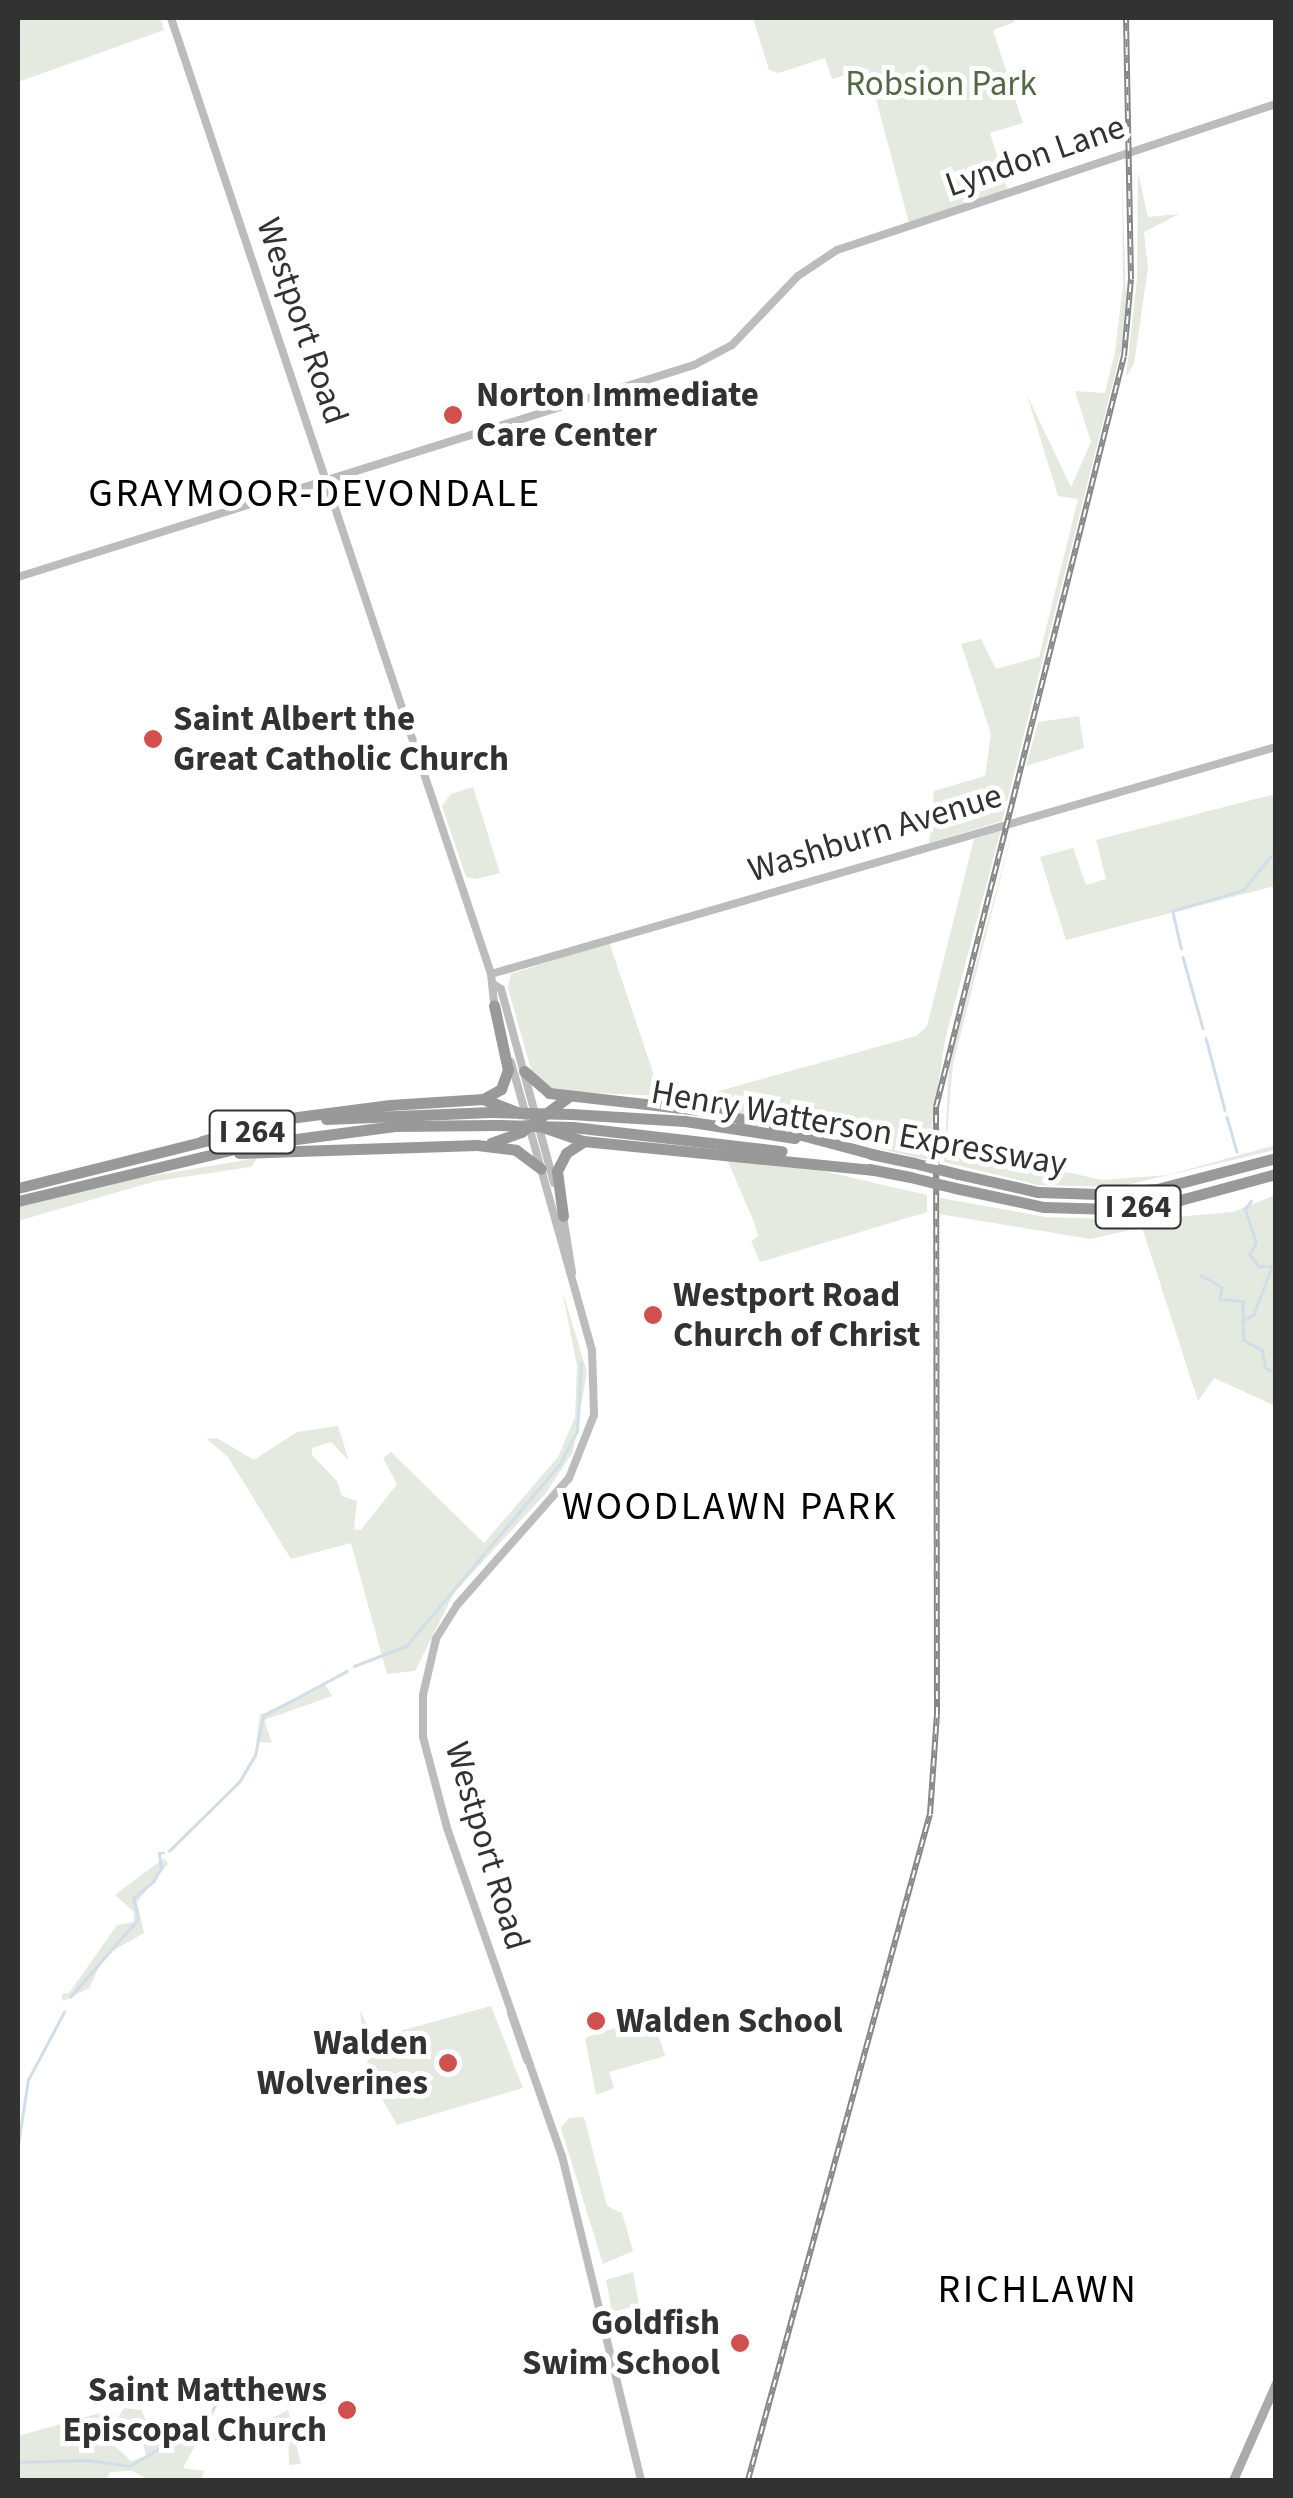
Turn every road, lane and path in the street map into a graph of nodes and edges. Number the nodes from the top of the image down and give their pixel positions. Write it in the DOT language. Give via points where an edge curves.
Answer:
graph roads {
  1 [pos="171,18"];
  2 [pos="1276,104"];
  3 [pos="325,480"];
  4 [pos="18,577"];
  5 [pos="1276,747"];
  6 [pos="492,979"];
  7 [pos="494,1005"];
  8 [pos="524,1071"];
  9 [pos="570,1097"];
  10 [pos="483,1099"];
  11 [pos="533,1121"];
  12 [pos="202,1141"];
  13 [pos="583,1142"];
  14 [pos="476,1145"];
  15 [pos="878,1156"];
  16 [pos="1276,1157"];
  17 [pos="180,1158"];
  18 [pos="541,1169"];
  19 [pos="876,1170"];
  20 [pos="1276,1176"];
  21 [pos="18,1188"];
  22 [pos="18,1200"];
  23 [pos="563,1216"];
  24 [pos="572,1272"];
  25 [pos="1276,2382"];
  26 [pos="1271,2405"];
  27 [pos="641,2480"];
  28 [pos="1233,2480"];
  1 -- 3 [label="main road, Westport Road"];
  2 -- 3 [label="main road, Lyndon Lane" via="837,250 714,357"];
  3 -- 4 [label="main road, Lyndon Lane"];
  3 -- 6 [label="main road, Westport Road"];
  5 -- 6 [label="main road, Washburn Avenue"];
  6 -- 7 [label="main road, Westport Road"];
  6 -- 8 [label="main road, Westport Road" via="501,989"];
  7 -- 10 [label="highway" via="508,1070 501,1089"];
  7 -- 11 [label="main road, Westport Road"];
  8 -- 9 [label="highway" via="538,1089"];
  8 -- 11 [label="main road, Westport Road"];
  9 -- 11 [label="highway"];
  9 -- 15 [label="highway" via="715,1112"];
  10 -- 11 [label="highway"];
  10 -- 12 [label="highway" via="329,1111"];
  11 -- 13 [label="highway"];
  11 -- 14 [label="highway" via="511,1138"];
  11 -- 18 [label="main road, Westport Road"];
  11 -- 23 [label="main road, Westport Road"];
  12 -- 15 [label="highway, Henry Watterson Expressway / I 264, bridge" via="334,1118 492,1112 739,1127"];
  12 -- 21 [label="highway, Henry Watterson Expressway / I 264"];
  13 -- 19 [label="highway"];
  13 -- 23 [label="highway" via="558,1167"];
  14 -- 17 [label="highway"];
  14 -- 18 [label="highway" via="516,1150"];
  15 -- 16 [label="highway, Henry Watterson Expressway / I 264, bridge" via="1038,1192 1098,1194 1157,1188"];
  17 -- 19 [label="highway, Henry Watterson Expressway / I 264, bridge" via="395,1126 496,1125 724,1140"];
  17 -- 22 [label="highway, Henry Watterson Expressway / I 264"];
  18 -- 24 [label="main road, Westport Road"];
  19 -- 20 [label="highway, Henry Watterson Expressway / I 264, bridge" via="1037,1206 1102,1209"];
  23 -- 24 [label="main road, Westport Road"];
  24 -- 27 [label="main road, Westport Road" via="594,1366 591,1435 568,1478 449,1616 430,1654 423,1695 432,1781 568,2180"];
  25 -- 26 [label="main road"];
  26 -- 28 [label="main road"];
}
